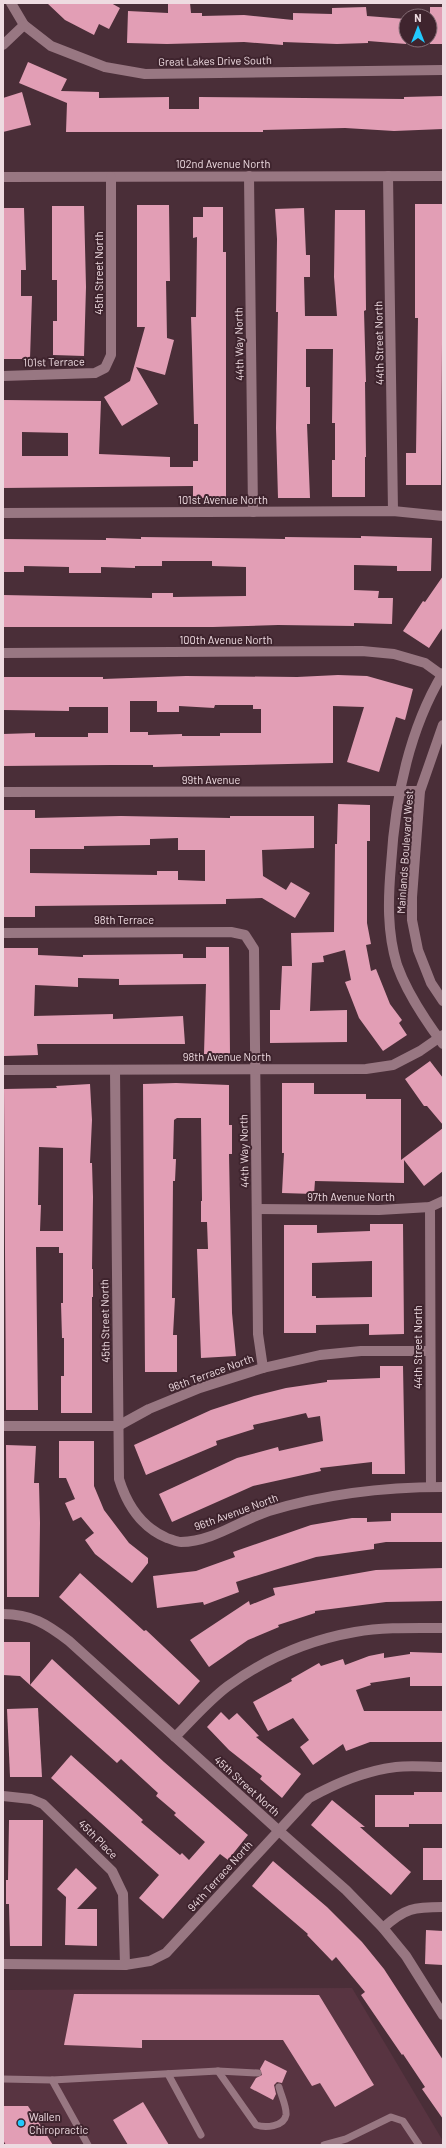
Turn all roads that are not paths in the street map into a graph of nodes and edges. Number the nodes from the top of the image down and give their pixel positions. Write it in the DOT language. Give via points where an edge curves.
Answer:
graph roads {
  1 [pos="11,3"];
  2 [pos="24,25"];
  3 [pos="3,45"];
  4 [pos="443,70"];
  5 [pos="249,176"];
  6 [pos="388,176"];
  7 [pos="443,176"];
  8 [pos="3,178"];
  9 [pos="111,178"];
  10 [pos="105,368"];
  11 [pos="3,376"];
  12 [pos="393,511"];
  13 [pos="253,512"];
  14 [pos="3,514"];
  15 [pos="443,516"];
  16 [pos="3,653"];
  17 [pos="443,675"];
  18 [pos="443,725"];
  19 [pos="3,792"];
  20 [pos="399,792"];
  21 [pos="420,792"];
  22 [pos="3,932"];
  23 [pos="245,935"];
  24 [pos="443,1001"];
  25 [pos="442,1039"];
  26 [pos="255,1069"];
  27 [pos="3,1070"];
  28 [pos="115,1070"];
  29 [pos="443,1201"];
  30 [pos="430,1208"];
  31 [pos="257,1210"];
  32 [pos="430,1351"];
  33 [pos="263,1368"];
  34 [pos="3,1426"];
  35 [pos="118,1426"];
  36 [pos="431,1487"];
  37 [pos="443,1487"];
  38 [pos="180,1543"];
  39 [pos="3,1614"];
  40 [pos="443,1628"];
  41 [pos="175,1737"];
  42 [pos="443,1767"];
  43 [pos="3,1796"];
  44 [pos="278,1830"];
  45 [pos="443,1907"];
  46 [pos="383,1928"];
  47 [pos="3,1964"];
  48 [pos="125,1965"];
  49 [pos="443,2015"];
  50 [pos="218,2071"];
  51 [pos="258,2073"];
  52 [pos="168,2074"];
  53 [pos="3,2079"];
  54 [pos="52,2080"];
  55 [pos="279,2087"];
  56 [pos="202,2134"];
  57 [pos="88,2145"];
  58 [pos="324,2145"];
  59 [pos="419,2145"];
  1 -- 2 [label="street, Great Lakes Drive South"];
  2 -- 3 [label="street"];
  2 -- 4 [label="street, Great Lakes Drive South" via="51,46 75,57 105,67 146,74"];
  5 -- 6 [label="street, 102nd Avenue North"];
  5 -- 9 [label="street, 102nd Avenue North"];
  5 -- 13 [label="street, 44th Way North"];
  6 -- 7 [label="street, 102nd Avenue North"];
  6 -- 12 [label="street, 44th Street North"];
  8 -- 9 [label="street, 102nd Avenue North"];
  9 -- 10 [label="street, 45th Street North" via="111,355"];
  10 -- 11 [label="street, 101st Terrace" via="95,374"];
  12 -- 13 [label="street, 101st Avenue North"];
  12 -- 15 [label="street, 101st Avenue North"];
  13 -- 14 [label="street, 101st Avenue North"];
  16 -- 17 [label="street, 100th Avenue North" via="362,651 394,654 425,664"];
  17 -- 20 [label="street, Mainlands Boulevard West" via="421,716"];
  18 -- 21 [label="street, Mainlands Boulevard West"];
  19 -- 20 [label="street, 99th Avenue"];
  20 -- 21 [label="street, 99th Avenue"];
  20 -- 25 [label="street, Mainlands Boulevard West" via="388,904 390,933 398,965 412,997"];
  21 -- 24 [label="street, Mainlands Boulevard West" via="412,920 418,950 431,983"];
  22 -- 23 [label="street, 98th Terrace" via="231,932"];
  23 -- 26 [label="street, 44th Way North" via="254,949"];
  25 -- 26 [label="street, 98th Avenue North" via="393,1065 366,1069"];
  26 -- 28 [label="street, 98th Avenue North"];
  26 -- 31 [label="street, 44th Way North"];
  27 -- 28 [label="street, 98th Avenue North"];
  28 -- 35 [label="street, 45th Street North"];
  29 -- 30 [label="street, 97th Avenue North"];
  30 -- 31 [label="street, 97th Avenue North"];
  30 -- 32 [label="street, 44th Street North"];
  31 -- 33 [label="street, 44th Way North" via="258,1334"];
  32 -- 33 [label="street, 96th Terrace North" via="361,1351 320,1355"];
  32 -- 36 [label="street, 44th Street North"];
  33 -- 35 [label="street, 96th Terrace North" via="200,1388"];
  34 -- 35 [label="street, 96th Terrace North"];
  35 -- 38 [label="street, 45th Street North" via="119,1479 125,1498 136,1516 156,1533"];
  36 -- 37 [label="street, 96th Avenue North"];
  36 -- 38 [label="street, 96th Avenue North" via="361,1492 299,1502 259,1514 201,1539"];
  39 -- 41 [label="street, 45th Street North" via="20,1614 47,1624"];
  40 -- 41 [label="street" via="390,1628 356,1632 328,1638 288,1652 258,1666 227,1687"];
  41 -- 44 [label="street, 45th Street North"];
  42 -- 44 [label="street, 94th Terrace North" via="397,1767 365,1773 336,1783 309,1798"];
  43 -- 48 [label="street, 45th Place" via="31,1799 43,1804 112,1871 123,1894"];
  44 -- 46 [label="street, 45th Street North" via="346,1890"];
  44 -- 48 [label="street, 94th Terrace North" via="166,1953 150,1961"];
  45 -- 46 [label="street" via="418,1907 399,1914"];
  46 -- 49 [label="street, 45th Street North" via="406,1956"];
  47 -- 48 [label="street, 94th Terrace North"];
  50 -- 51 [label="lane"];
  50 -- 52 [label="lane"];
  50 -- 55 [label="lane" via="256,2125 262,2127 284,2120 286,2114"];
  52 -- 54 [label="lane"];
  52 -- 56 [label="lane"];
  53 -- 54 [label="lane"];
  54 -- 57 [label="lane"];
  58 -- 59 [label="lane" via="346,2139 391,2117 403,2121"];
}
